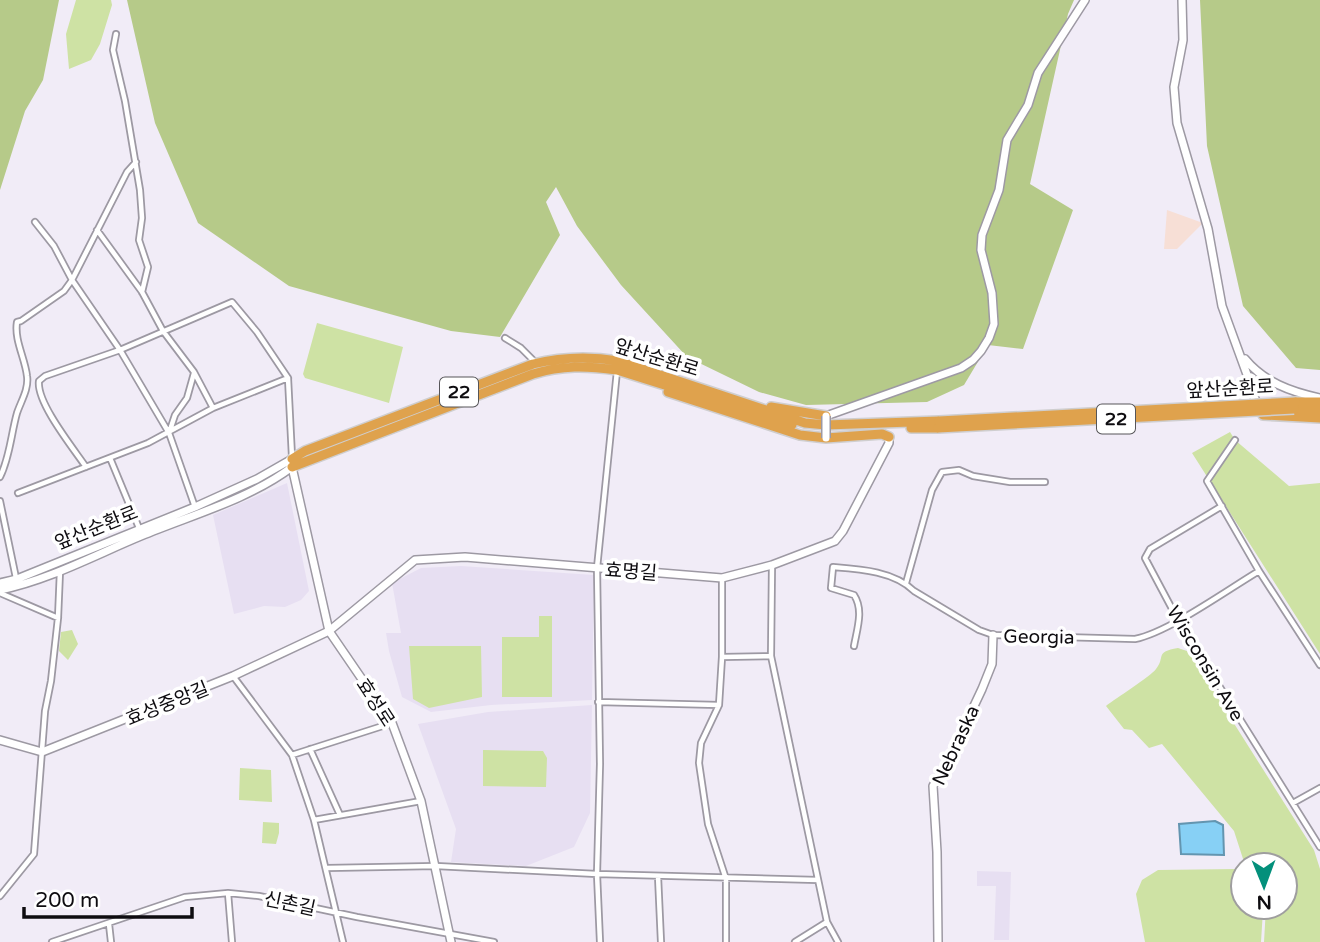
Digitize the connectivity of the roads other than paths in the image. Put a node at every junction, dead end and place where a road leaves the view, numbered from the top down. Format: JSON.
{"nodes":[{"id":1,"x":1085,"y":0,"type":"edge"},
{"id":2,"x":1182,"y":0,"type":"edge"},
{"id":3,"x":116,"y":34,"type":"dead end"},
{"id":4,"x":136,"y":162,"type":"junction"},
{"id":5,"x":34,"y":222,"type":"dead end"},
{"id":6,"x":97,"y":230,"type":"junction"},
{"id":7,"x":72,"y":280,"type":"junction"},
{"id":8,"x":142,"y":292,"type":"junction"},
{"id":9,"x":163,"y":331,"type":"junction"},
{"id":10,"x":505,"y":338,"type":"dead end"},
{"id":11,"x":120,"y":350,"type":"junction"},
{"id":12,"x":1242,"y":356,"type":"junction"},
{"id":13,"x":536,"y":363,"type":"junction"},
{"id":14,"x":631,"y":369,"type":"junction"},
{"id":15,"x":617,"y":370,"type":"junction"},
{"id":16,"x":194,"y":372,"type":"junction"},
{"id":17,"x":1261,"y":375,"type":"junction"},
{"id":18,"x":288,"y":378,"type":"junction"},
{"id":19,"x":1250,"y":380,"type":"junction"},
{"id":20,"x":1320,"y":400,"type":"edge"},
{"id":21,"x":1294,"y":406,"type":"junction"},
{"id":22,"x":213,"y":408,"type":"junction"},
{"id":23,"x":1320,"y":411,"type":"edge"},
{"id":24,"x":1263,"y":415,"type":"joint"},
{"id":25,"x":826,"y":416,"type":"junction"},
{"id":26,"x":1320,"y":418,"type":"edge"},
{"id":27,"x":169,"y":433,"type":"junction"},
{"id":28,"x":889,"y":437,"type":"joint"},
{"id":29,"x":826,"y":438,"type":"junction"},
{"id":30,"x":1235,"y":440,"type":"dead end"},
{"id":31,"x":110,"y":457,"type":"junction"},
{"id":32,"x":292,"y":463,"type":"junction"},
{"id":33,"x":86,"y":467,"type":"junction"},
{"id":34,"x":0,"y":477,"type":"edge"},
{"id":35,"x":1045,"y":482,"type":"dead end"},
{"id":36,"x":18,"y":493,"type":"dead end"},
{"id":37,"x":0,"y":501,"type":"edge"},
{"id":38,"x":195,"y":506,"type":"junction"},
{"id":39,"x":1222,"y":506,"type":"junction"},
{"id":40,"x":139,"y":528,"type":"junction"},
{"id":41,"x":772,"y":565,"type":"junction"},
{"id":42,"x":597,"y":568,"type":"junction"},
{"id":43,"x":60,"y":570,"type":"junction"},
{"id":44,"x":1259,"y":570,"type":"junction"},
{"id":45,"x":722,"y":578,"type":"junction"},
{"id":46,"x":17,"y":579,"type":"junction"},
{"id":47,"x":0,"y":583,"type":"edge"},
{"id":48,"x":906,"y":583,"type":"junction"},
{"id":49,"x":0,"y":592,"type":"edge"},
{"id":50,"x":58,"y":618,"type":"junction"},
{"id":51,"x":1178,"y":620,"type":"junction"},
{"id":52,"x":329,"y":631,"type":"junction"},
{"id":53,"x":993,"y":635,"type":"junction"},
{"id":54,"x":854,"y":646,"type":"dead end"},
{"id":55,"x":771,"y":656,"type":"junction"},
{"id":56,"x":722,"y":657,"type":"junction"},
{"id":57,"x":1320,"y":665,"type":"edge"},
{"id":58,"x":233,"y":676,"type":"junction"},
{"id":59,"x":598,"y":702,"type":"junction"},
{"id":60,"x":719,"y":705,"type":"junction"},
{"id":61,"x":392,"y":723,"type":"junction"},
{"id":62,"x":0,"y":740,"type":"edge"},
{"id":63,"x":310,"y":749,"type":"junction"},
{"id":64,"x":42,"y":752,"type":"junction"},
{"id":65,"x":292,"y":755,"type":"junction"},
{"id":66,"x":1320,"y":788,"type":"edge"},
{"id":67,"x":421,"y":801,"type":"junction"},
{"id":68,"x":1293,"y":803,"type":"junction"},
{"id":69,"x":340,"y":816,"type":"junction"},
{"id":70,"x":314,"y":820,"type":"junction"},
{"id":71,"x":1320,"y":847,"type":"edge"},
{"id":72,"x":436,"y":866,"type":"junction"},
{"id":73,"x":327,"y":868,"type":"junction"},
{"id":74,"x":597,"y":874,"type":"junction"},
{"id":75,"x":658,"y":876,"type":"junction"},
{"id":76,"x":726,"y":879,"type":"junction"},
{"id":77,"x":818,"y":880,"type":"junction"},
{"id":78,"x":228,"y":893,"type":"junction"},
{"id":79,"x":0,"y":896,"type":"edge"},
{"id":80,"x":335,"y":912,"type":"junction"},
{"id":81,"x":827,"y":922,"type":"junction"},
{"id":82,"x":109,"y":924,"type":"junction"},
{"id":83,"x":450,"y":938,"type":"edge"},
{"id":84,"x":66,"y":940,"type":"edge"},
{"id":85,"x":52,"y":942,"type":"edge"},
{"id":86,"x":111,"y":942,"type":"edge"},
{"id":87,"x":232,"y":942,"type":"edge"},
{"id":88,"x":343,"y":942,"type":"edge"},
{"id":89,"x":495,"y":942,"type":"edge"},
{"id":90,"x":600,"y":942,"type":"edge"},
{"id":91,"x":661,"y":942,"type":"edge"},
{"id":92,"x":726,"y":942,"type":"edge"},
{"id":93,"x":795,"y":942,"type":"edge"},
{"id":94,"x":838,"y":942,"type":"edge"},
{"id":95,"x":938,"y":942,"type":"edge"}],
"edges":[{"from":1,"to":25,"type":"street"},
{"from":2,"to":12,"type":"street","name":"앞산순환로"},
{"from":3,"to":4,"type":"street"},
{"from":4,"to":6,"type":"street"},
{"from":4,"to":8,"type":"street"},
{"from":5,"to":7,"type":"street"},
{"from":6,"to":7,"type":"street"},
{"from":6,"to":8,"type":"street"},
{"from":7,"to":11,"type":"street"},
{"from":7,"to":34,"type":"street"},
{"from":8,"to":9,"type":"street"},
{"from":9,"to":11,"type":"street"},
{"from":9,"to":16,"type":"street"},
{"from":9,"to":18,"type":"street"},
{"from":10,"to":13,"type":"street"},
{"from":11,"to":27,"type":"street"},
{"from":11,"to":33,"type":"street"},
{"from":12,"to":17,"type":"street"},
{"from":12,"to":19,"type":"street","name":"앞산순환로"},
{"from":13,"to":14,"type":"highway","name":"앞산순환로","number":"22"},
{"from":13,"to":32,"type":"highway","name":"앞산순환로","number":"22"},
{"from":14,"to":15,"type":"highway","name":"앞산순환로","number":"22"},
{"from":14,"to":21,"type":"highway","name":"앞산순환로","number":"22","bridge":true},
{"from":14,"to":25,"type":"highway"},
{"from":14,"to":29,"type":"highway"},
{"from":15,"to":32,"type":"highway","name":"앞산순환로","number":"22"},
{"from":15,"to":42,"type":"street"},
{"from":16,"to":22,"type":"street"},
{"from":16,"to":27,"type":"street"},
{"from":17,"to":19,"type":"street"},
{"from":17,"to":20,"type":"street"},
{"from":18,"to":22,"type":"street"},
{"from":18,"to":32,"type":"street"},
{"from":19,"to":24,"type":"street","name":"앞산순환로"},
{"from":20,"to":21,"type":"highway","name":"앞산순환로","number":"22"},
{"from":21,"to":23,"type":"highway","name":"앞산순환로","number":"22"},
{"from":22,"to":27,"type":"street"},
{"from":24,"to":26,"type":"highway"},
{"from":25,"to":29,"type":"street","bridge":true},
{"from":27,"to":31,"type":"street"},
{"from":27,"to":38,"type":"street"},
{"from":28,"to":29,"type":"highway"},
{"from":28,"to":41,"type":"street","name":"효명길"},
{"from":30,"to":39,"type":"street"},
{"from":31,"to":33,"type":"street"},
{"from":31,"to":40,"type":"street"},
{"from":32,"to":38,"type":"street","name":"앞산순환로","number":"22"},
{"from":32,"to":43,"type":"street","name":"앞산순환로","number":"22"},
{"from":32,"to":52,"type":"street","name":"효성로"},
{"from":33,"to":36,"type":"street"},
{"from":35,"to":48,"type":"street"},
{"from":37,"to":46,"type":"street"},
{"from":38,"to":40,"type":"street","name":"앞산순환로","number":"22"},
{"from":39,"to":44,"type":"street"},
{"from":39,"to":51,"type":"street","name":"Wisconsin Ave"},
{"from":40,"to":46,"type":"street","name":"앞산순환로","number":"22"},
{"from":41,"to":45,"type":"street","name":"효명길"},
{"from":41,"to":55,"type":"street"},
{"from":42,"to":45,"type":"street","name":"효명길"},
{"from":42,"to":52,"type":"street","name":"효명길"},
{"from":42,"to":59,"type":"street"},
{"from":43,"to":49,"type":"street","name":"앞산순환로","number":"22"},
{"from":43,"to":50,"type":"street"},
{"from":44,"to":51,"type":"street","name":"Georgia"},
{"from":44,"to":57,"type":"street"},
{"from":45,"to":56,"type":"street"},
{"from":46,"to":47,"type":"street","name":"앞산순환로"},
{"from":48,"to":53,"type":"street","name":"Georgia"},
{"from":48,"to":54,"type":"street","name":"Georgia"},
{"from":49,"to":50,"type":"street"},
{"from":50,"to":64,"type":"street"},
{"from":51,"to":53,"type":"street","name":"Georgia"},
{"from":51,"to":68,"type":"street","name":"Wisconsin Ave"},
{"from":52,"to":58,"type":"street","name":"효성중앙길"},
{"from":52,"to":61,"type":"street","name":"효성로"},
{"from":53,"to":95,"type":"street","name":"Nebraska"},
{"from":55,"to":56,"type":"street"},
{"from":55,"to":77,"type":"street"},
{"from":56,"to":60,"type":"street"},
{"from":58,"to":64,"type":"street","name":"효성중앙길"},
{"from":58,"to":65,"type":"street"},
{"from":59,"to":60,"type":"street"},
{"from":59,"to":74,"type":"street"},
{"from":60,"to":76,"type":"street"},
{"from":61,"to":63,"type":"street"},
{"from":61,"to":67,"type":"street","name":"효성로"},
{"from":62,"to":64,"type":"street"},
{"from":63,"to":65,"type":"street"},
{"from":63,"to":69,"type":"street"},
{"from":64,"to":79,"type":"street"},
{"from":65,"to":70,"type":"street"},
{"from":66,"to":68,"type":"street"},
{"from":67,"to":69,"type":"street"},
{"from":67,"to":72,"type":"street","name":"효성로"},
{"from":68,"to":71,"type":"street","name":"Wisconsin Ave"},
{"from":69,"to":70,"type":"street"},
{"from":70,"to":73,"type":"street"},
{"from":72,"to":73,"type":"street"},
{"from":72,"to":74,"type":"street"},
{"from":72,"to":83,"type":"street","name":"효성로"},
{"from":73,"to":80,"type":"street"},
{"from":74,"to":75,"type":"street"},
{"from":74,"to":90,"type":"street"},
{"from":75,"to":76,"type":"street"},
{"from":75,"to":91,"type":"street"},
{"from":76,"to":77,"type":"street"},
{"from":76,"to":92,"type":"street"},
{"from":77,"to":81,"type":"street"},
{"from":78,"to":80,"type":"street","name":"신촌길"},
{"from":78,"to":82,"type":"street","name":"신촌길"},
{"from":78,"to":87,"type":"street"},
{"from":80,"to":83,"type":"street","name":"신촌길"},
{"from":80,"to":88,"type":"street"},
{"from":81,"to":93,"type":"street"},
{"from":81,"to":94,"type":"street"},
{"from":82,"to":84,"type":"street","name":"신촌길"},
{"from":82,"to":86,"type":"street"},
{"from":83,"to":89,"type":"street","name":"신촌길"},
{"from":84,"to":85,"type":"street","name":"신촌길"}]}
